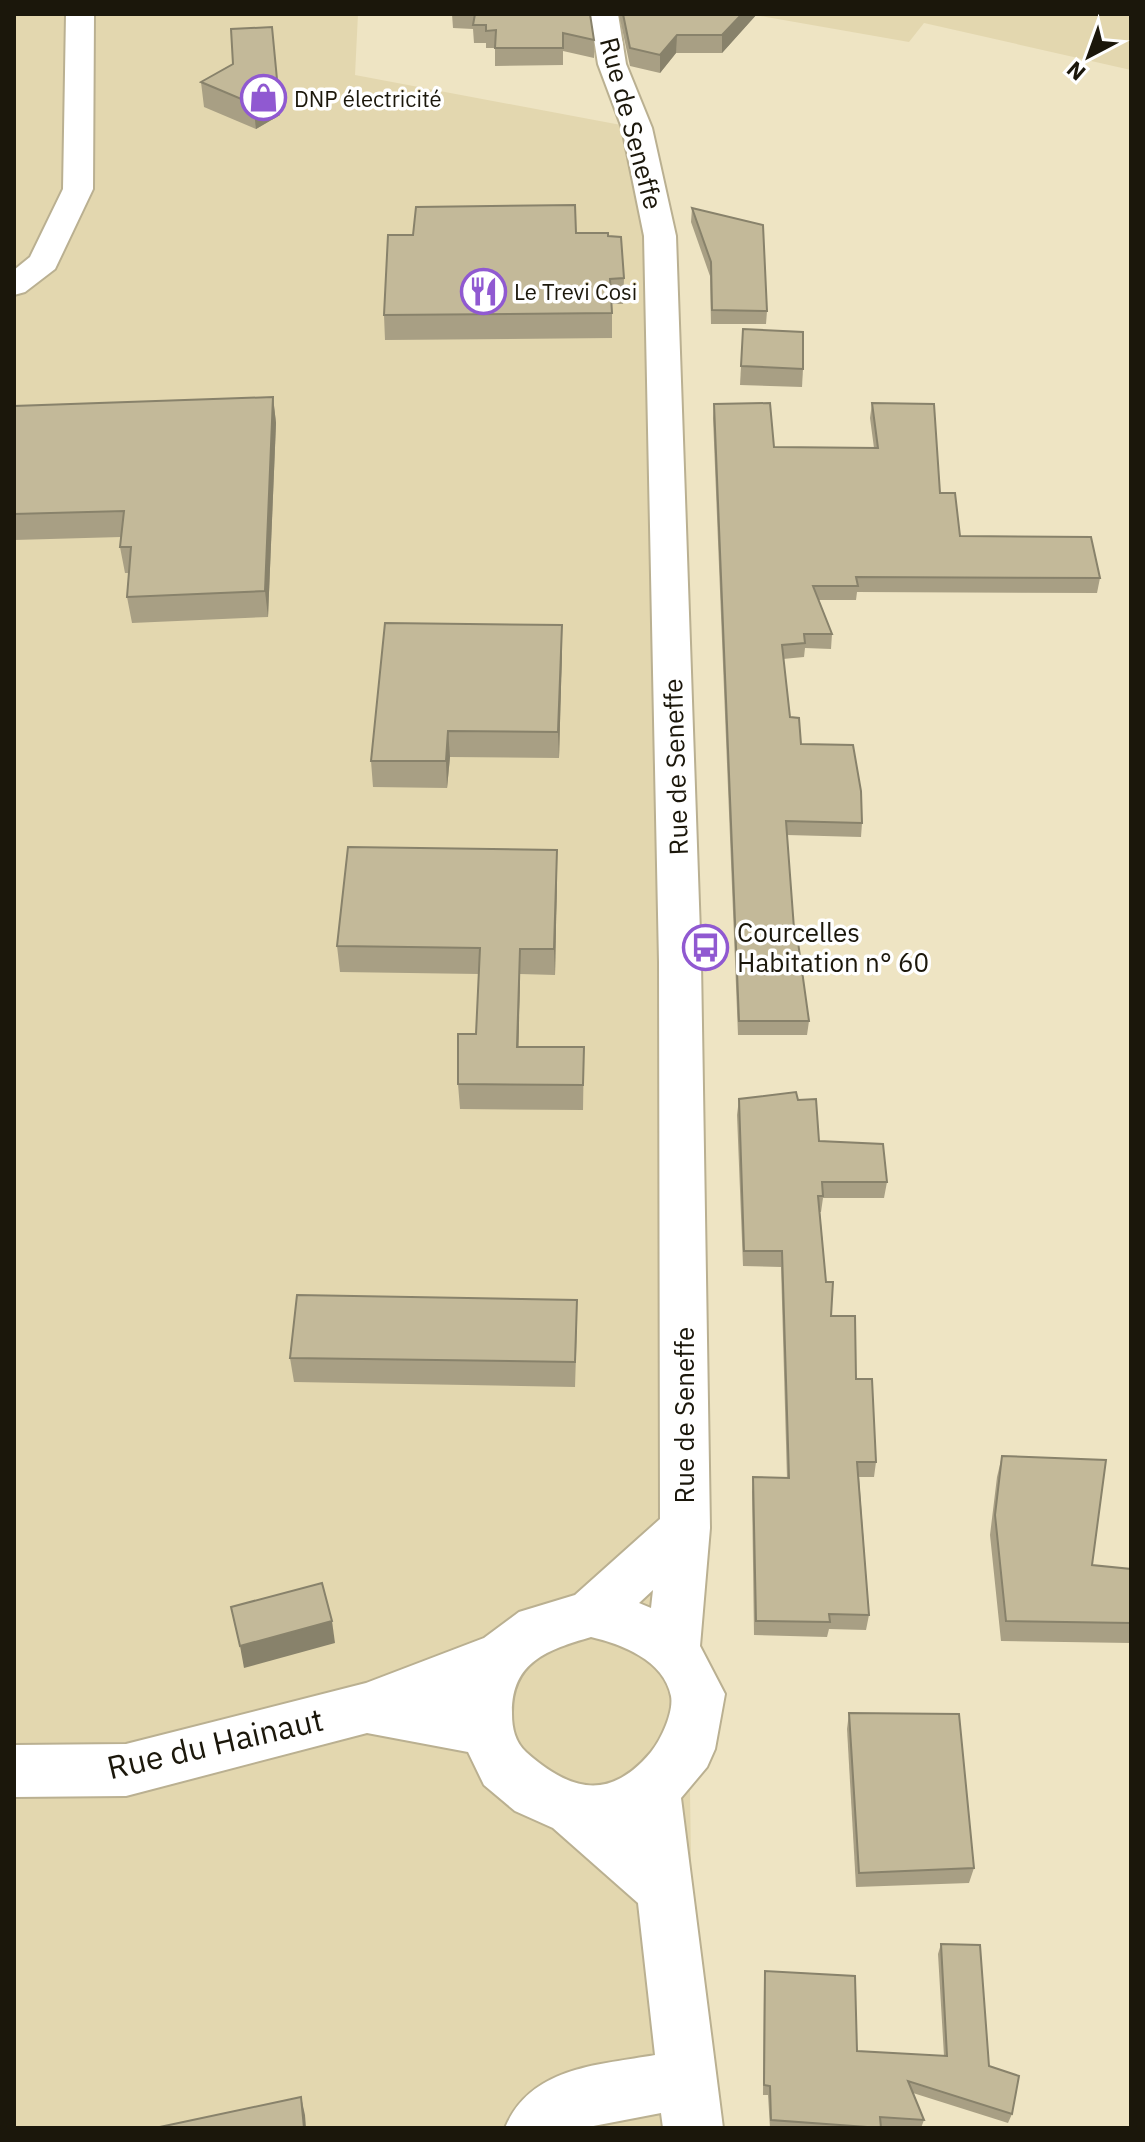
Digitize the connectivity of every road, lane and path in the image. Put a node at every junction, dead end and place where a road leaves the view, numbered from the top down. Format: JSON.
{"nodes":[{"id":1,"x":80,"y":14,"type":"edge"},
{"id":2,"x":604,"y":14,"type":"edge"},
{"id":3,"x":14,"y":285,"type":"edge"},
{"id":4,"x":685,"y":1528,"type":"junction"},
{"id":5,"x":591,"y":1614,"type":"junction"},
{"id":6,"x":673,"y":1649,"type":"junction"},
{"id":7,"x":503,"y":1655,"type":"junction"},
{"id":8,"x":367,"y":1708,"type":"junction"},
{"id":9,"x":485,"y":1730,"type":"junction"},
{"id":10,"x":14,"y":1771,"type":"edge"},
{"id":11,"x":653,"y":1791,"type":"junction"},
{"id":12,"x":573,"y":1810,"type":"junction"},
{"id":13,"x":667,"y":1892,"type":"junction"},
{"id":14,"x":690,"y":2103,"type":"edge"},
{"id":15,"x":535,"y":2128,"type":"edge"}],
"edges":[{"from":1,"to":3,"type":"street"},
{"from":2,"to":4,"type":"street","name":"Rue de Seneffe"},
{"from":4,"to":5,"type":"street"},
{"from":4,"to":6,"type":"street","name":"Rue de Seneffe"},
{"from":5,"to":6,"type":"street"},
{"from":5,"to":7,"type":"street"},
{"from":6,"to":11,"type":"street"},
{"from":7,"to":8,"type":"street","name":"Rue du Hainaut"},
{"from":7,"to":9,"type":"street"},
{"from":8,"to":9,"type":"street","name":"Rue du Hainaut"},
{"from":8,"to":10,"type":"street","name":"Rue du Hainaut"},
{"from":9,"to":12,"type":"street"},
{"from":11,"to":12,"type":"street"},
{"from":11,"to":13,"type":"street"},
{"from":12,"to":13,"type":"street"},
{"from":13,"to":14,"type":"street"},
{"from":14,"to":15,"type":"street"}]}
